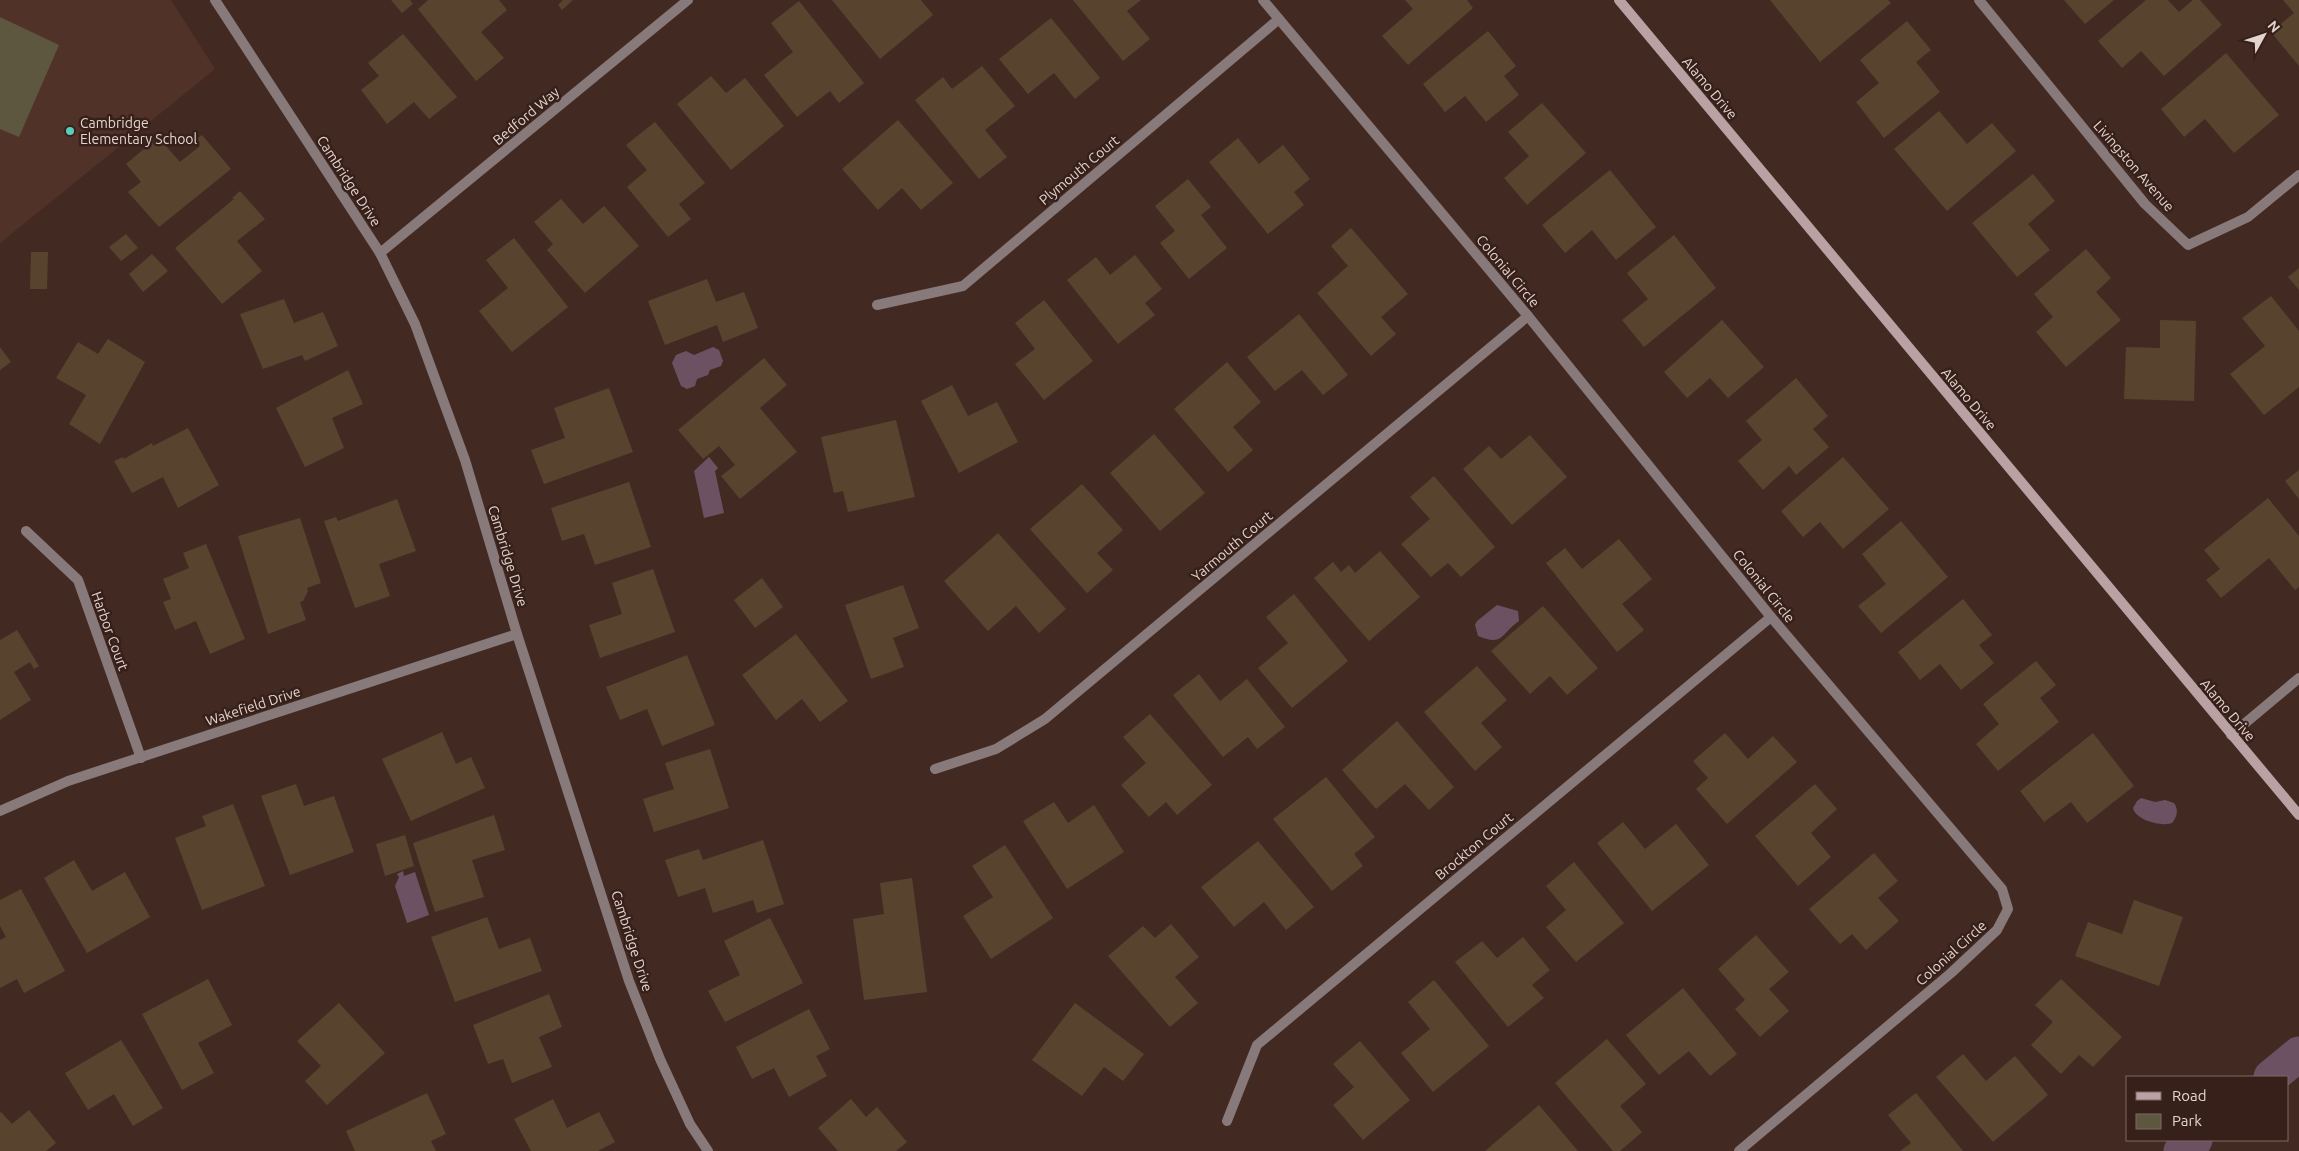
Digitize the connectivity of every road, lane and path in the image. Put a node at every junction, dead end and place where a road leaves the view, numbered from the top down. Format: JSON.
{"nodes":[{"id":1,"x":215,"y":0,"type":"edge"},
{"id":2,"x":688,"y":0,"type":"edge"},
{"id":3,"x":1263,"y":0,"type":"edge"},
{"id":4,"x":1619,"y":0,"type":"edge"},
{"id":5,"x":1979,"y":0,"type":"edge"},
{"id":6,"x":1279,"y":19,"type":"junction"},
{"id":7,"x":2299,"y":175,"type":"edge"},
{"id":8,"x":380,"y":253,"type":"junction"},
{"id":9,"x":877,"y":305,"type":"dead end"},
{"id":10,"x":1528,"y":316,"type":"junction"},
{"id":11,"x":26,"y":531,"type":"dead end"},
{"id":12,"x":1771,"y":617,"type":"junction"},
{"id":13,"x":517,"y":634,"type":"junction"},
{"id":14,"x":2299,"y":678,"type":"edge"},
{"id":15,"x":2231,"y":735,"type":"junction"},
{"id":16,"x":141,"y":758,"type":"junction"},
{"id":17,"x":935,"y":769,"type":"dead end"},
{"id":18,"x":0,"y":811,"type":"edge"},
{"id":19,"x":2299,"y":814,"type":"edge"},
{"id":20,"x":1227,"y":1121,"type":"dead end"},
{"id":21,"x":708,"y":1151,"type":"edge"},
{"id":22,"x":1739,"y":1151,"type":"edge"}],
"edges":[{"from":1,"to":8,"type":"street","name":"Cambridge Drive"},
{"from":2,"to":8,"type":"street","name":"Bedford Way"},
{"from":3,"to":6,"type":"street","name":"Colonial Circle"},
{"from":4,"to":15,"type":"main road","name":"Alamo Drive"},
{"from":5,"to":7,"type":"street","name":"Livingston Avenue"},
{"from":6,"to":9,"type":"street","name":"Plymouth Court"},
{"from":6,"to":10,"type":"street","name":"Colonial Circle"},
{"from":8,"to":13,"type":"street","name":"Cambridge Drive"},
{"from":10,"to":12,"type":"street","name":"Colonial Circle"},
{"from":10,"to":17,"type":"street","name":"Yarmouth Court"},
{"from":11,"to":16,"type":"street","name":"Harbor Court"},
{"from":12,"to":20,"type":"street","name":"Brockton Court"},
{"from":12,"to":22,"type":"street","name":"Colonial Circle"},
{"from":13,"to":16,"type":"street","name":"Wakefield Drive"},
{"from":13,"to":21,"type":"street","name":"Cambridge Drive"},
{"from":14,"to":15,"type":"street"},
{"from":15,"to":19,"type":"main road","name":"Alamo Drive"},
{"from":16,"to":18,"type":"street","name":"Wakefield Drive"}]}
